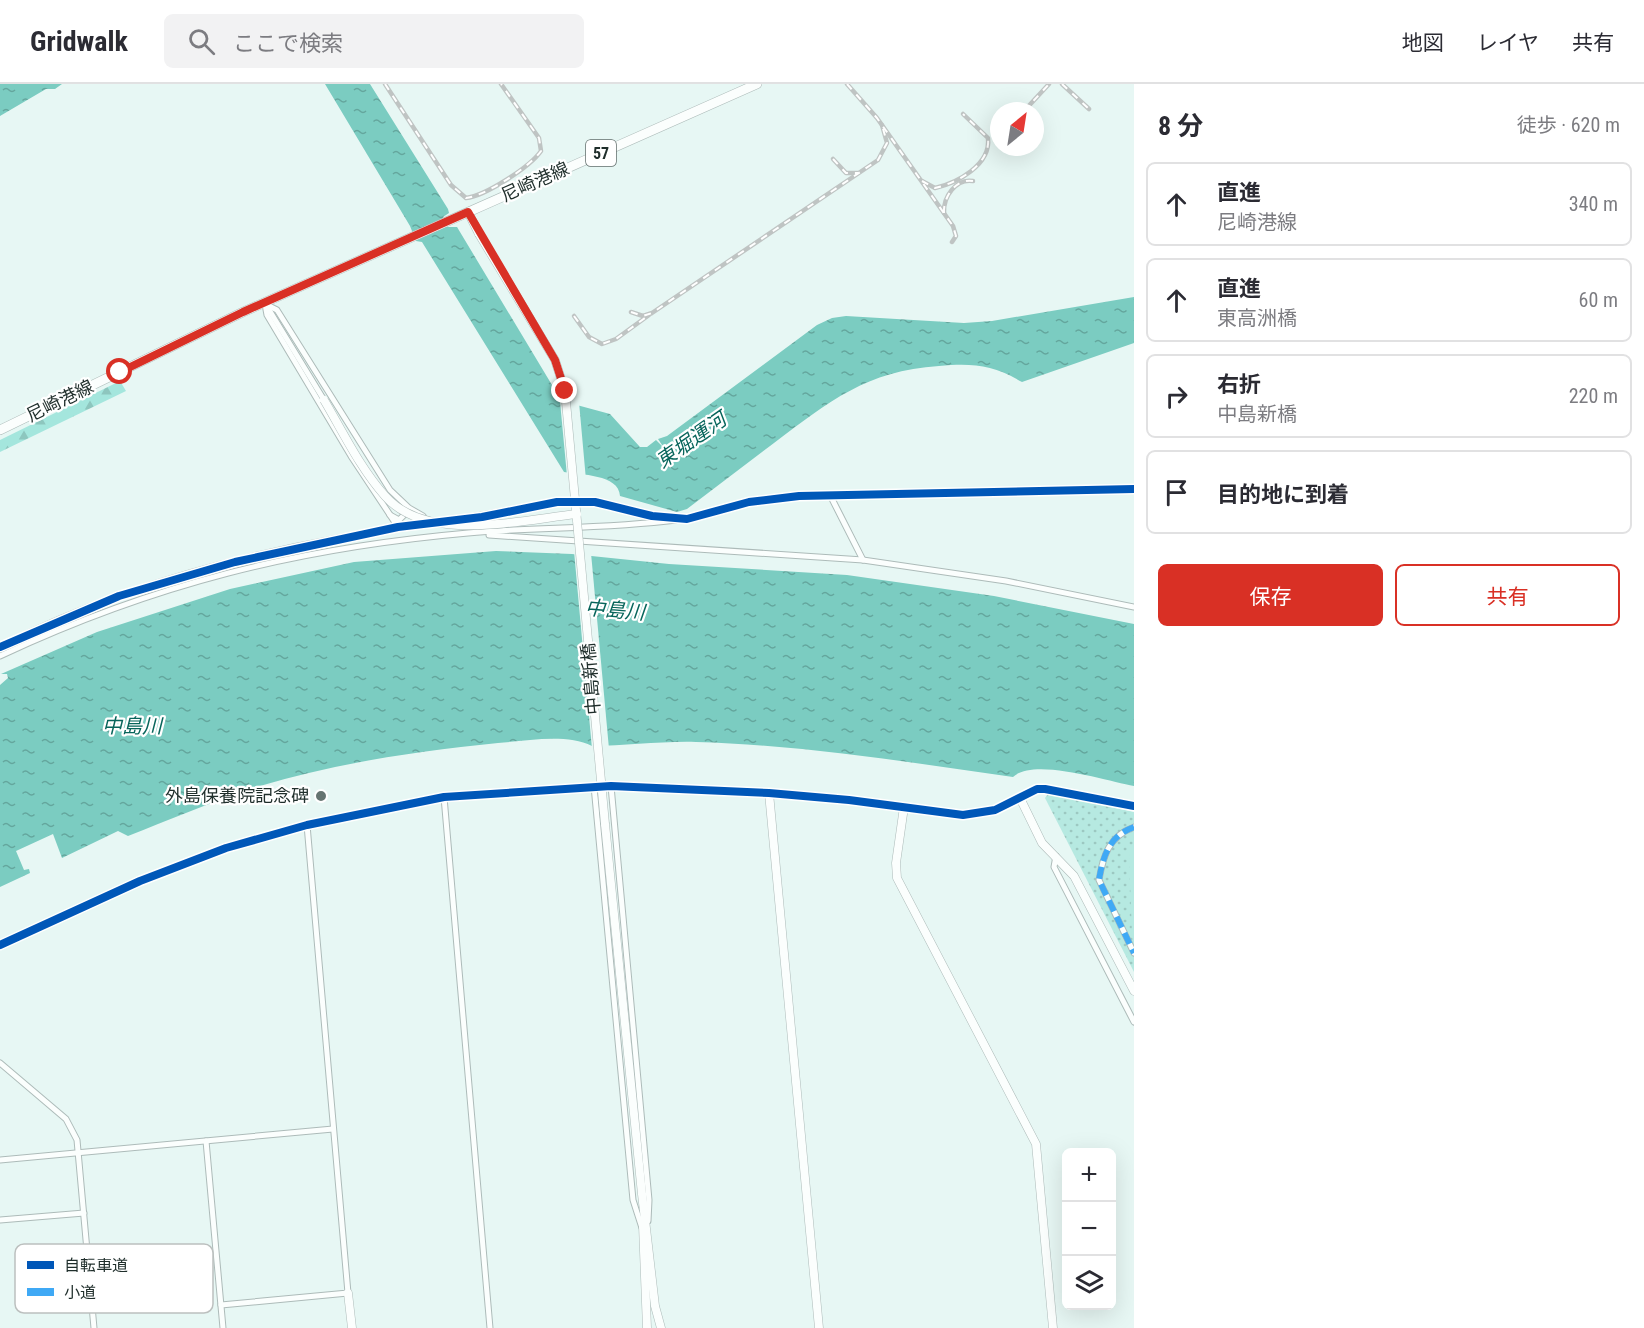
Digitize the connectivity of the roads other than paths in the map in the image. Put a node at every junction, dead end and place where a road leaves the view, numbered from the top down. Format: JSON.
{"nodes":[{"id":1,"x":757,"y":84,"type":"edge"},
{"id":2,"x":468,"y":212,"type":"junction"},
{"id":3,"x":265,"y":304,"type":"junction"},
{"id":4,"x":324,"y":400,"type":"joint"},
{"id":5,"x":0,"y":430,"type":"edge"},
{"id":6,"x":1134,"y":489,"type":"edge"},
{"id":7,"x":830,"y":495,"type":"junction"},
{"id":8,"x":400,"y":501,"type":"junction"},
{"id":9,"x":383,"y":507,"type":"junction"},
{"id":10,"x":577,"y":514,"type":"junction"},
{"id":11,"x":687,"y":519,"type":"junction"},
{"id":12,"x":443,"y":522,"type":"junction"},
{"id":13,"x":398,"y":527,"type":"junction"},
{"id":14,"x":467,"y":533,"type":"junction"},
{"id":15,"x":863,"y":560,"type":"junction"},
{"id":16,"x":1134,"y":607,"type":"edge"},
{"id":17,"x":0,"y":647,"type":"edge"},
{"id":18,"x":0,"y":656,"type":"edge"},
{"id":19,"x":594,"y":786,"type":"junction"},
{"id":20,"x":611,"y":786,"type":"junction"},
{"id":21,"x":769,"y":794,"type":"junction"},
{"id":22,"x":444,"y":796,"type":"junction"},
{"id":23,"x":1020,"y":798,"type":"junction"},
{"id":24,"x":1134,"y":806,"type":"edge"},
{"id":25,"x":904,"y":807,"type":"junction"},
{"id":26,"x":307,"y":825,"type":"junction"},
{"id":27,"x":1134,"y":827,"type":"edge"},
{"id":28,"x":1056,"y":855,"type":"junction"},
{"id":29,"x":0,"y":945,"type":"edge"},
{"id":30,"x":1134,"y":953,"type":"edge"},
{"id":31,"x":1134,"y":991,"type":"edge"},
{"id":32,"x":1134,"y":1023,"type":"edge"},
{"id":33,"x":0,"y":1063,"type":"edge"},
{"id":34,"x":333,"y":1129,"type":"junction"},
{"id":35,"x":206,"y":1141,"type":"junction"},
{"id":36,"x":79,"y":1153,"type":"junction"},
{"id":37,"x":0,"y":1160,"type":"edge"},
{"id":38,"x":84,"y":1213,"type":"junction"},
{"id":39,"x":0,"y":1220,"type":"edge"},
{"id":40,"x":645,"y":1230,"type":"junction"},
{"id":41,"x":87,"y":1244,"type":"edge"},
{"id":42,"x":348,"y":1293,"type":"junction"},
{"id":43,"x":221,"y":1305,"type":"junction"},
{"id":44,"x":93,"y":1313,"type":"edge"},
{"id":45,"x":94,"y":1328,"type":"edge"},
{"id":46,"x":223,"y":1328,"type":"edge"},
{"id":47,"x":352,"y":1328,"type":"edge"},
{"id":48,"x":490,"y":1328,"type":"edge"},
{"id":49,"x":647,"y":1328,"type":"edge"},
{"id":50,"x":659,"y":1328,"type":"edge"},
{"id":51,"x":819,"y":1328,"type":"edge"},
{"id":52,"x":1053,"y":1328,"type":"edge"}],
"edges":[{"from":1,"to":2,"type":"main road","name":"尼崎港線","number":"57"},
{"from":2,"to":3,"type":"main road","name":"尼崎港線","number":"57"},
{"from":2,"to":10,"type":"street","name":"中島新橋","bridge":true},
{"from":3,"to":4,"type":"street"},
{"from":3,"to":5,"type":"main road","name":"尼崎港線","number":"57"},
{"from":3,"to":8,"type":"street"},
{"from":3,"to":9,"type":"street"},
{"from":4,"to":10,"type":"street","bridge":true},
{"from":6,"to":7,"type":"street"},
{"from":7,"to":11,"type":"street"},
{"from":7,"to":15,"type":"street"},
{"from":8,"to":9,"type":"street"},
{"from":8,"to":12,"type":"street"},
{"from":9,"to":13,"type":"street"},
{"from":10,"to":40,"type":"street","name":"中島新橋","bridge":true},
{"from":11,"to":12,"type":"street"},
{"from":11,"to":14,"type":"street"},
{"from":12,"to":13,"type":"street"},
{"from":13,"to":17,"type":"street"},
{"from":14,"to":15,"type":"street"},
{"from":14,"to":18,"type":"street"},
{"from":15,"to":16,"type":"street"},
{"from":19,"to":20,"type":"street"},
{"from":19,"to":22,"type":"street"},
{"from":19,"to":40,"type":"street"},
{"from":20,"to":21,"type":"street"},
{"from":20,"to":40,"type":"street"},
{"from":21,"to":25,"type":"street"},
{"from":21,"to":51,"type":"street"},
{"from":22,"to":26,"type":"street"},
{"from":22,"to":48,"type":"street"},
{"from":23,"to":24,"type":"street"},
{"from":23,"to":25,"type":"street"},
{"from":23,"to":28,"type":"street"},
{"from":25,"to":52,"type":"street"},
{"from":26,"to":29,"type":"street"},
{"from":26,"to":34,"type":"street"},
{"from":27,"to":30,"type":"street"},
{"from":28,"to":31,"type":"street"},
{"from":28,"to":32,"type":"street"},
{"from":33,"to":36,"type":"street"},
{"from":34,"to":35,"type":"street"},
{"from":34,"to":42,"type":"street"},
{"from":35,"to":36,"type":"street"},
{"from":35,"to":43,"type":"street"},
{"from":36,"to":37,"type":"street"},
{"from":36,"to":38,"type":"street"},
{"from":38,"to":39,"type":"street"},
{"from":38,"to":41,"type":"street"},
{"from":40,"to":49,"type":"street"},
{"from":40,"to":50,"type":"street"},
{"from":42,"to":43,"type":"street"},
{"from":42,"to":47,"type":"street"},
{"from":43,"to":46,"type":"street"},
{"from":44,"to":45,"type":"street"}]}
